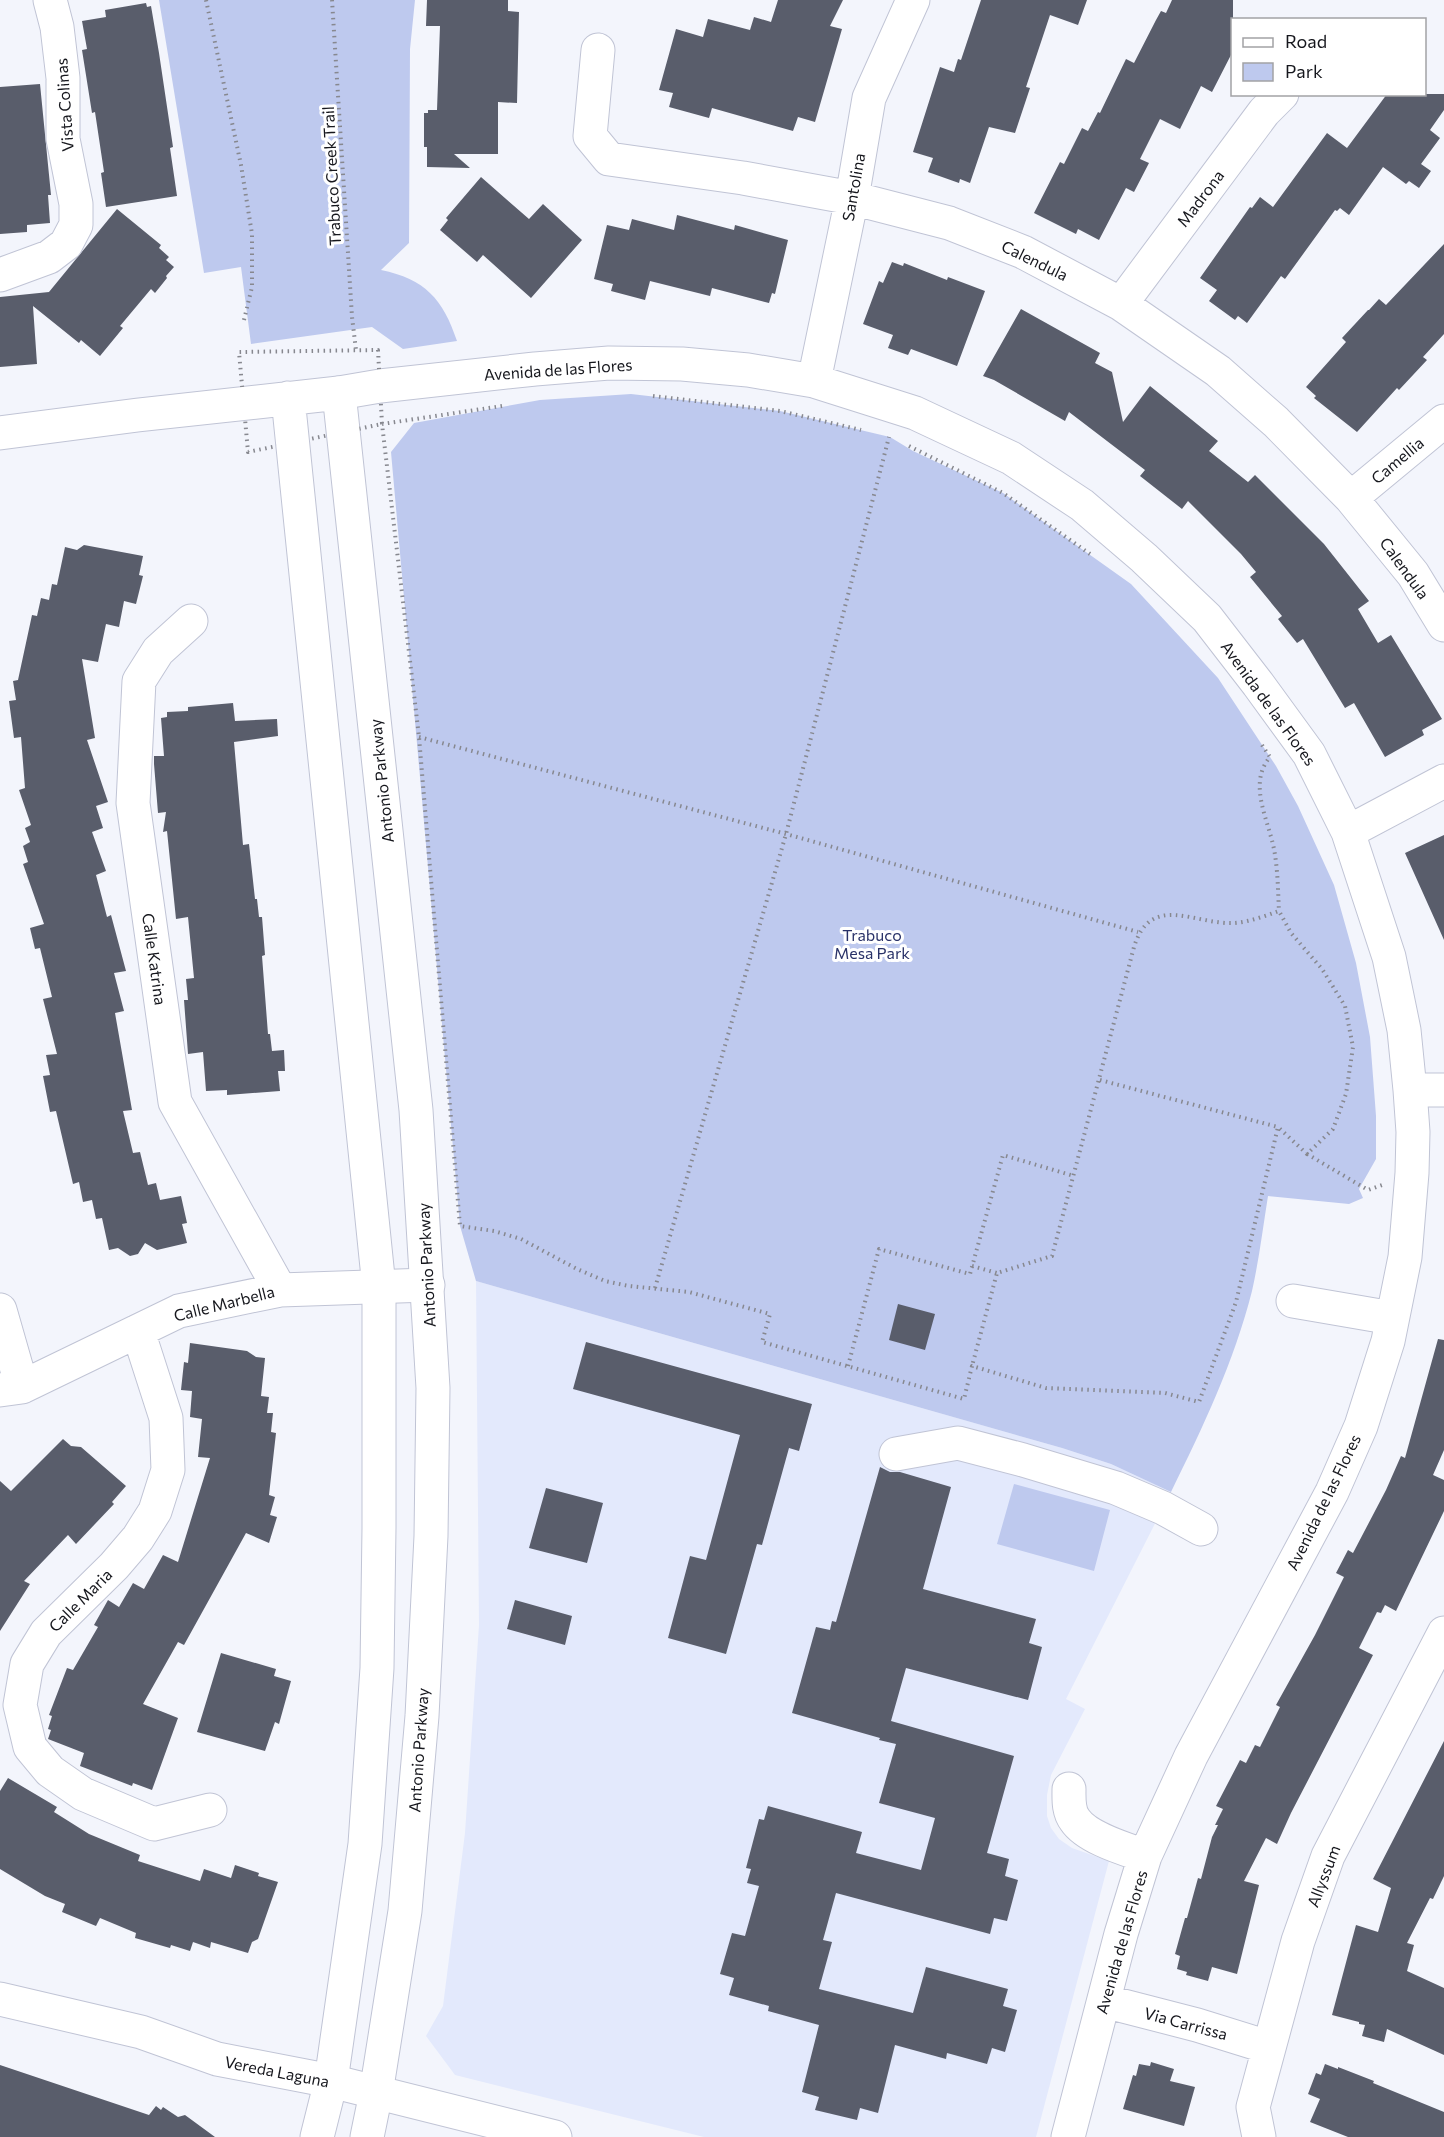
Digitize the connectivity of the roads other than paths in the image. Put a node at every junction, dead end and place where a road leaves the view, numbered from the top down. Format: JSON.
{"nodes":[{"id":1,"x":50,"y":0,"type":"edge"},
{"id":2,"x":913,"y":0,"type":"edge"},
{"id":3,"x":598,"y":50,"type":"dead end"},
{"id":4,"x":1280,"y":96,"type":"edge"},
{"id":5,"x":852,"y":198,"type":"junction"},
{"id":6,"x":0,"y":275,"type":"edge"},
{"id":7,"x":1121,"y":304,"type":"junction"},
{"id":8,"x":814,"y":381,"type":"junction"},
{"id":9,"x":339,"y":393,"type":"junction"},
{"id":10,"x":288,"y":398,"type":"junction"},
{"id":11,"x":1444,"y":421,"type":"edge"},
{"id":12,"x":0,"y":433,"type":"edge"},
{"id":13,"x":1351,"y":498,"type":"junction"},
{"id":14,"x":191,"y":621,"type":"dead end"},
{"id":15,"x":1444,"y":625,"type":"edge"},
{"id":16,"x":1444,"y":781,"type":"edge"},
{"id":17,"x":1348,"y":831,"type":"junction"},
{"id":18,"x":1410,"y":1090,"type":"junction"},
{"id":19,"x":1444,"y":1090,"type":"edge"},
{"id":20,"x":428,"y":1285,"type":"junction"},
{"id":21,"x":379,"y":1287,"type":"junction"},
{"id":22,"x":280,"y":1290,"type":"junction"},
{"id":23,"x":1293,"y":1301,"type":"dead end"},
{"id":24,"x":0,"y":1310,"type":"edge"},
{"id":25,"x":1392,"y":1318,"type":"junction"},
{"id":26,"x":138,"y":1331,"type":"junction"},
{"id":27,"x":11,"y":1388,"type":"edge"},
{"id":28,"x":896,"y":1454,"type":"dead end"},
{"id":29,"x":1201,"y":1529,"type":"dead end"},
{"id":30,"x":1444,"y":1633,"type":"edge"},
{"id":31,"x":1069,"y":1789,"type":"dead end"},
{"id":32,"x":210,"y":1810,"type":"dead end"},
{"id":33,"x":1145,"y":1856,"type":"junction"},
{"id":34,"x":0,"y":1999,"type":"edge"},
{"id":35,"x":1104,"y":2001,"type":"junction"},
{"id":36,"x":1268,"y":2047,"type":"junction"},
{"id":37,"x":331,"y":2082,"type":"junction"},
{"id":38,"x":376,"y":2093,"type":"junction"},
{"id":39,"x":317,"y":2137,"type":"edge"},
{"id":40,"x":367,"y":2137,"type":"edge"},
{"id":41,"x":555,"y":2137,"type":"edge"},
{"id":42,"x":1068,"y":2137,"type":"edge"},
{"id":43,"x":1259,"y":2137,"type":"edge"}],
"edges":[{"from":1,"to":6,"type":"street","name":"Vista Colinas"},
{"from":2,"to":5,"type":"street","name":"Santolina"},
{"from":3,"to":5,"type":"street","name":"Calendula"},
{"from":4,"to":7,"type":"street","name":"Madrona"},
{"from":5,"to":7,"type":"street","name":"Calendula"},
{"from":5,"to":8,"type":"street","name":"Santolina"},
{"from":7,"to":13,"type":"street","name":"Calendula"},
{"from":8,"to":9,"type":"street","name":"Avenida de las Flores"},
{"from":8,"to":17,"type":"street","name":"Avenida de las Flores"},
{"from":9,"to":10,"type":"street","name":"Avenida de las Flores"},
{"from":9,"to":20,"type":"street","name":"Antonio Parkway"},
{"from":10,"to":12,"type":"street","name":"Avenida de las Flores"},
{"from":10,"to":21,"type":"street"},
{"from":11,"to":13,"type":"street","name":"Camellia"},
{"from":13,"to":15,"type":"street","name":"Calendula"},
{"from":14,"to":22,"type":"street","name":"Calle Katrina"},
{"from":16,"to":17,"type":"street"},
{"from":17,"to":18,"type":"street","name":"Avenida de las Flores"},
{"from":18,"to":19,"type":"street"},
{"from":18,"to":25,"type":"street","name":"Avenida de las Flores"},
{"from":20,"to":21,"type":"street","name":"Calle Marbella"},
{"from":20,"to":38,"type":"street","name":"Antonio Parkway"},
{"from":21,"to":22,"type":"street","name":"Calle Marbella"},
{"from":21,"to":37,"type":"street"},
{"from":22,"to":26,"type":"street","name":"Calle Marbella"},
{"from":23,"to":25,"type":"street"},
{"from":24,"to":27,"type":"street"},
{"from":25,"to":33,"type":"street","name":"Avenida de las Flores"},
{"from":26,"to":27,"type":"street","name":"Calle Marbella"},
{"from":26,"to":32,"type":"street","name":"Calle Maria"},
{"from":28,"to":29,"type":"street"},
{"from":30,"to":36,"type":"street","name":"Allyssum"},
{"from":31,"to":33,"type":"street"},
{"from":33,"to":35,"type":"street","name":"Avenida de las Flores"},
{"from":34,"to":37,"type":"street","name":"Vereda Laguna"},
{"from":35,"to":36,"type":"street","name":"Via Carrissa"},
{"from":35,"to":42,"type":"street","name":"Avenida de las Flores"},
{"from":36,"to":43,"type":"street","name":"Allyssum"},
{"from":37,"to":38,"type":"street","name":"Vereda Laguna"},
{"from":37,"to":39,"type":"street"},
{"from":38,"to":40,"type":"street","name":"Antonio Parkway"},
{"from":38,"to":41,"type":"street","name":"Vereda Laguna"}]}
